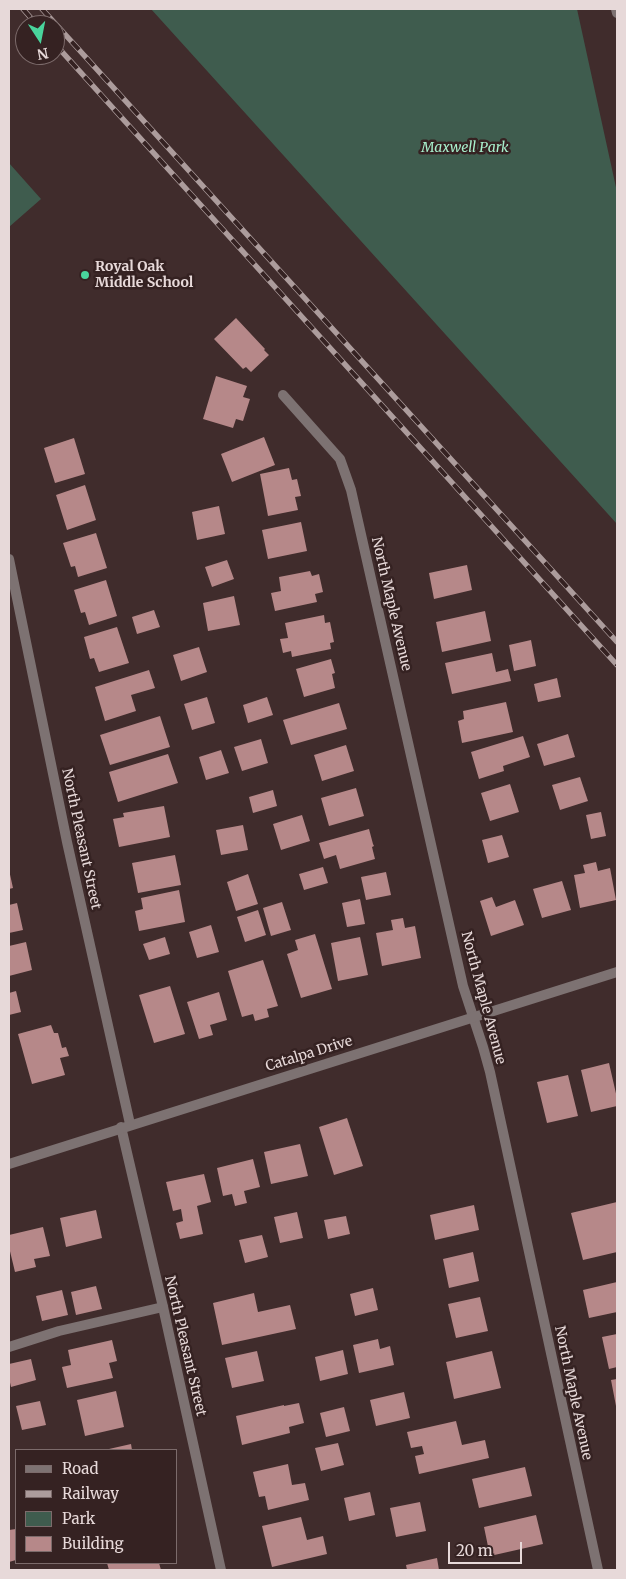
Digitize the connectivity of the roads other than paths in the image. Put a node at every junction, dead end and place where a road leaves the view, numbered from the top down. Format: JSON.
{"nodes":[{"id":1,"x":616,"y":9,"type":"edge"},
{"id":2,"x":617,"y":13,"type":"edge"},
{"id":3,"x":283,"y":395,"type":"dead end"},
{"id":4,"x":9,"y":559,"type":"edge"},
{"id":5,"x":617,"y":972,"type":"edge"},
{"id":6,"x":474,"y":1017,"type":"junction"},
{"id":7,"x":125,"y":1126,"type":"junction"},
{"id":8,"x":9,"y":1164,"type":"edge"},
{"id":9,"x":163,"y":1307,"type":"junction"},
{"id":10,"x":9,"y":1347,"type":"edge"},
{"id":11,"x":221,"y":1570,"type":"edge"},
{"id":12,"x":598,"y":1570,"type":"edge"}],
"edges":[{"from":1,"to":2,"type":"street"},
{"from":3,"to":6,"type":"street","name":"North Maple Avenue"},
{"from":4,"to":7,"type":"street","name":"North Pleasant Street"},
{"from":5,"to":6,"type":"street","name":"Catalpa Drive"},
{"from":6,"to":7,"type":"street","name":"Catalpa Drive"},
{"from":6,"to":12,"type":"street","name":"North Maple Avenue"},
{"from":7,"to":8,"type":"street","name":"Catalpa Drive"},
{"from":7,"to":9,"type":"street","name":"North Pleasant Street"},
{"from":9,"to":10,"type":"street"},
{"from":9,"to":11,"type":"street","name":"North Pleasant Street"}]}
